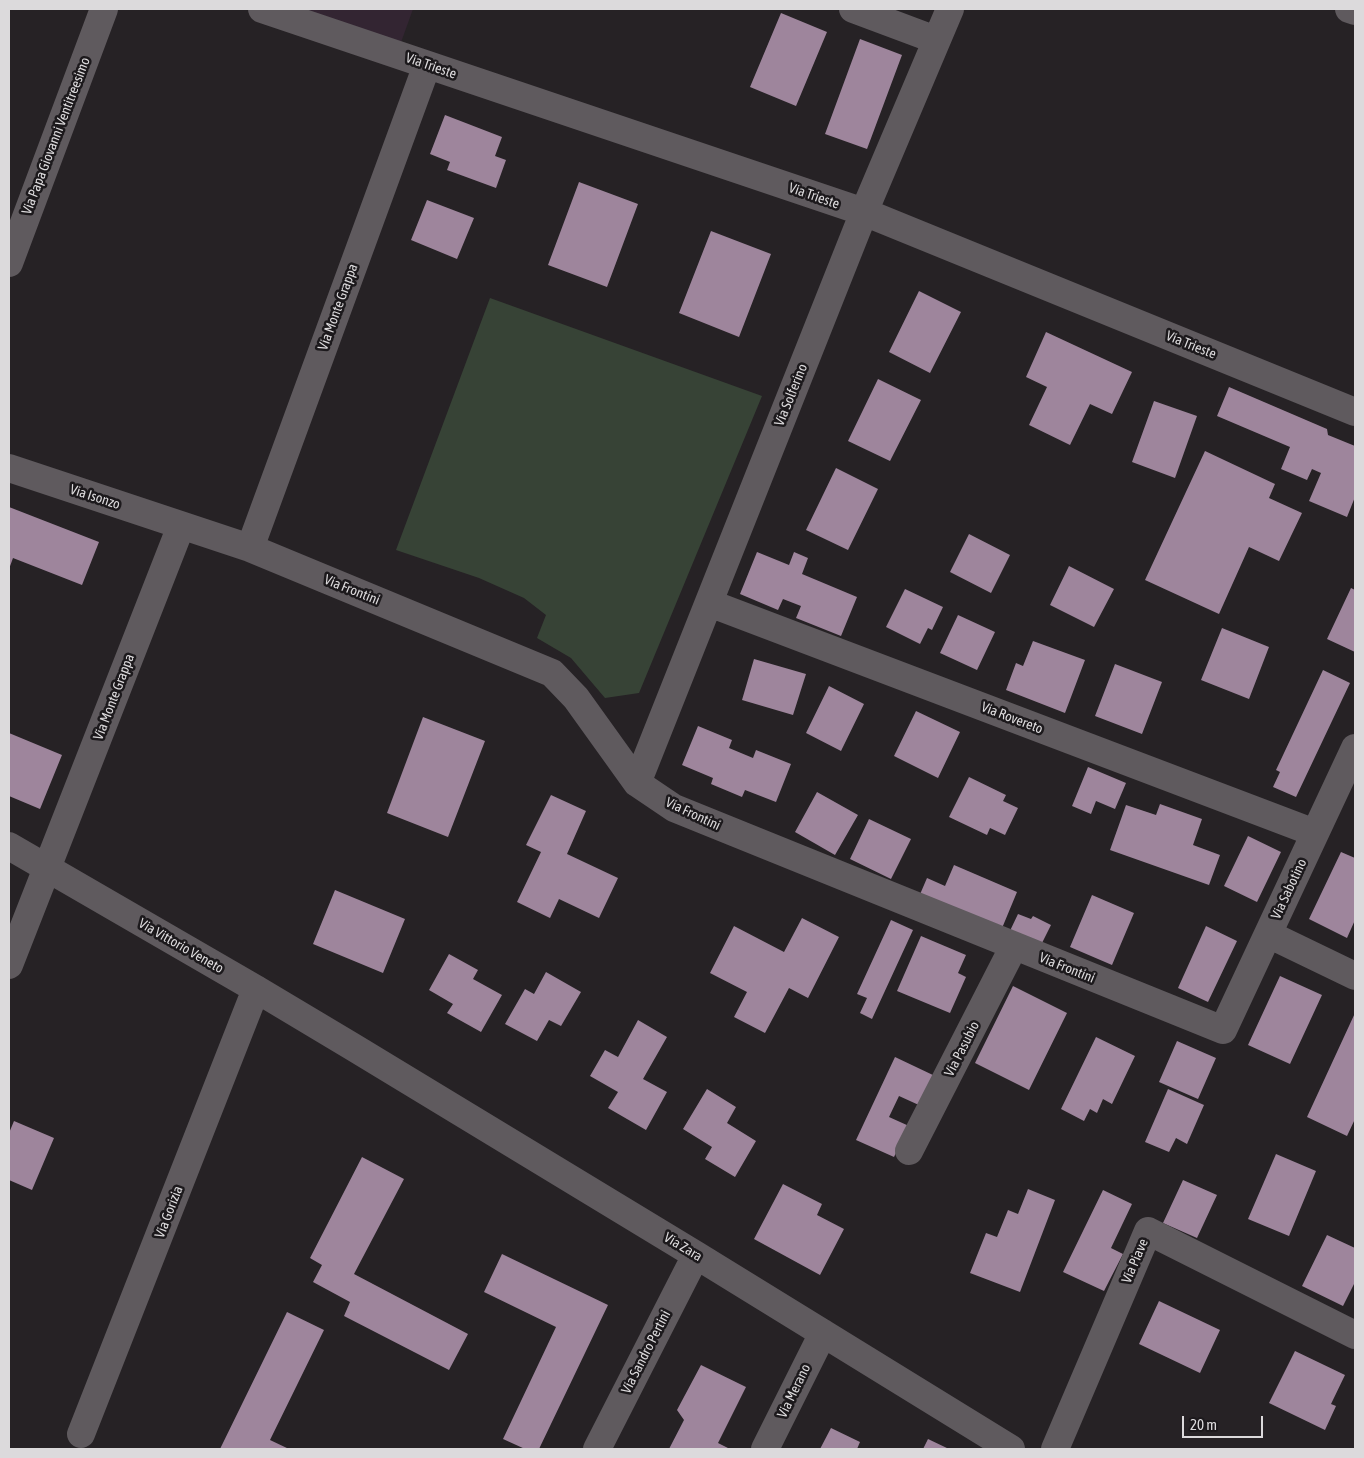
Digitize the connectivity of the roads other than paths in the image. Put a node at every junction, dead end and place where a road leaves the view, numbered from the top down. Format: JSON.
{"nodes":[{"id":1,"x":104,"y":9,"type":"edge"},
{"id":2,"x":262,"y":9,"type":"edge"},
{"id":3,"x":853,"y":9,"type":"edge"},
{"id":4,"x":950,"y":9,"type":"edge"},
{"id":5,"x":1349,"y":9,"type":"edge"},
{"id":6,"x":1355,"y":11,"type":"edge"},
{"id":7,"x":936,"y":40,"type":"junction"},
{"id":8,"x":427,"y":65,"type":"junction"},
{"id":9,"x":864,"y":212,"type":"junction"},
{"id":10,"x":9,"y":263,"type":"edge"},
{"id":11,"x":1355,"y":412,"type":"edge"},
{"id":12,"x":9,"y":468,"type":"edge"},
{"id":13,"x":181,"y":526,"type":"junction"},
{"id":14,"x":250,"y":548,"type":"junction"},
{"id":15,"x":709,"y":603,"type":"junction"},
{"id":16,"x":1355,"y":748,"type":"edge"},
{"id":17,"x":637,"y":783,"type":"junction"},
{"id":18,"x":1315,"y":833,"type":"junction"},
{"id":19,"x":9,"y":846,"type":"edge"},
{"id":20,"x":47,"y":868,"type":"junction"},
{"id":21,"x":1268,"y":934,"type":"junction"},
{"id":22,"x":1014,"y":946,"type":"junction"},
{"id":23,"x":9,"y":965,"type":"edge"},
{"id":24,"x":1355,"y":976,"type":"edge"},
{"id":25,"x":256,"y":989,"type":"junction"},
{"id":26,"x":1222,"y":1030,"type":"joint"},
{"id":27,"x":353,"y":1047,"type":"joint"},
{"id":28,"x":909,"y":1151,"type":"dead end"},
{"id":29,"x":696,"y":1255,"type":"junction"},
{"id":30,"x":823,"y":1333,"type":"junction"},
{"id":31,"x":1355,"y":1334,"type":"edge"},
{"id":32,"x":81,"y":1434,"type":"dead end"},
{"id":33,"x":597,"y":1449,"type":"edge"},
{"id":34,"x":765,"y":1449,"type":"edge"},
{"id":35,"x":1011,"y":1449,"type":"edge"},
{"id":36,"x":1055,"y":1449,"type":"edge"}],
"edges":[{"from":1,"to":10,"type":"street","name":"Via Papa Giovanni Ventitreesimo"},
{"from":2,"to":8,"type":"street","name":"Via Trieste"},
{"from":3,"to":7,"type":"street"},
{"from":4,"to":7,"type":"street","name":"Via Solferino"},
{"from":5,"to":6,"type":"street"},
{"from":7,"to":9,"type":"street","name":"Via Solferino"},
{"from":8,"to":9,"type":"street","name":"Via Trieste"},
{"from":8,"to":14,"type":"street","name":"Via Monte Grappa"},
{"from":9,"to":11,"type":"street","name":"Via Trieste"},
{"from":9,"to":15,"type":"street","name":"Via Solferino"},
{"from":12,"to":13,"type":"street","name":"Via Isonzo"},
{"from":13,"to":14,"type":"street","name":"Via Frontini"},
{"from":13,"to":20,"type":"street","name":"Via Monte Grappa"},
{"from":14,"to":17,"type":"street","name":"Via Frontini"},
{"from":15,"to":17,"type":"street","name":"Via Solferino"},
{"from":15,"to":18,"type":"street","name":"Via Rovereto"},
{"from":16,"to":18,"type":"street","name":"Via Sabotino"},
{"from":17,"to":22,"type":"street","name":"Via Frontini"},
{"from":18,"to":21,"type":"street","name":"Via Sabotino"},
{"from":19,"to":20,"type":"street","name":"Via Vittorio Veneto"},
{"from":20,"to":23,"type":"street"},
{"from":20,"to":25,"type":"street","name":"Via Vittorio Veneto"},
{"from":21,"to":24,"type":"street"},
{"from":21,"to":26,"type":"street","name":"Via Sabotino"},
{"from":22,"to":26,"type":"street","name":"Via Frontini"},
{"from":22,"to":28,"type":"street","name":"Via Pasubio"},
{"from":25,"to":27,"type":"street","name":"Via Vittorio Veneto"},
{"from":25,"to":32,"type":"street","name":"Via Gorizia"},
{"from":27,"to":29,"type":"street","name":"Via Zara"},
{"from":29,"to":30,"type":"street","name":"Via Zara"},
{"from":29,"to":33,"type":"street","name":"Via Sandro Pertini"},
{"from":30,"to":34,"type":"street","name":"Via Merano"},
{"from":30,"to":35,"type":"street","name":"Via Zara"},
{"from":31,"to":36,"type":"street","name":"Via Piave"}]}
